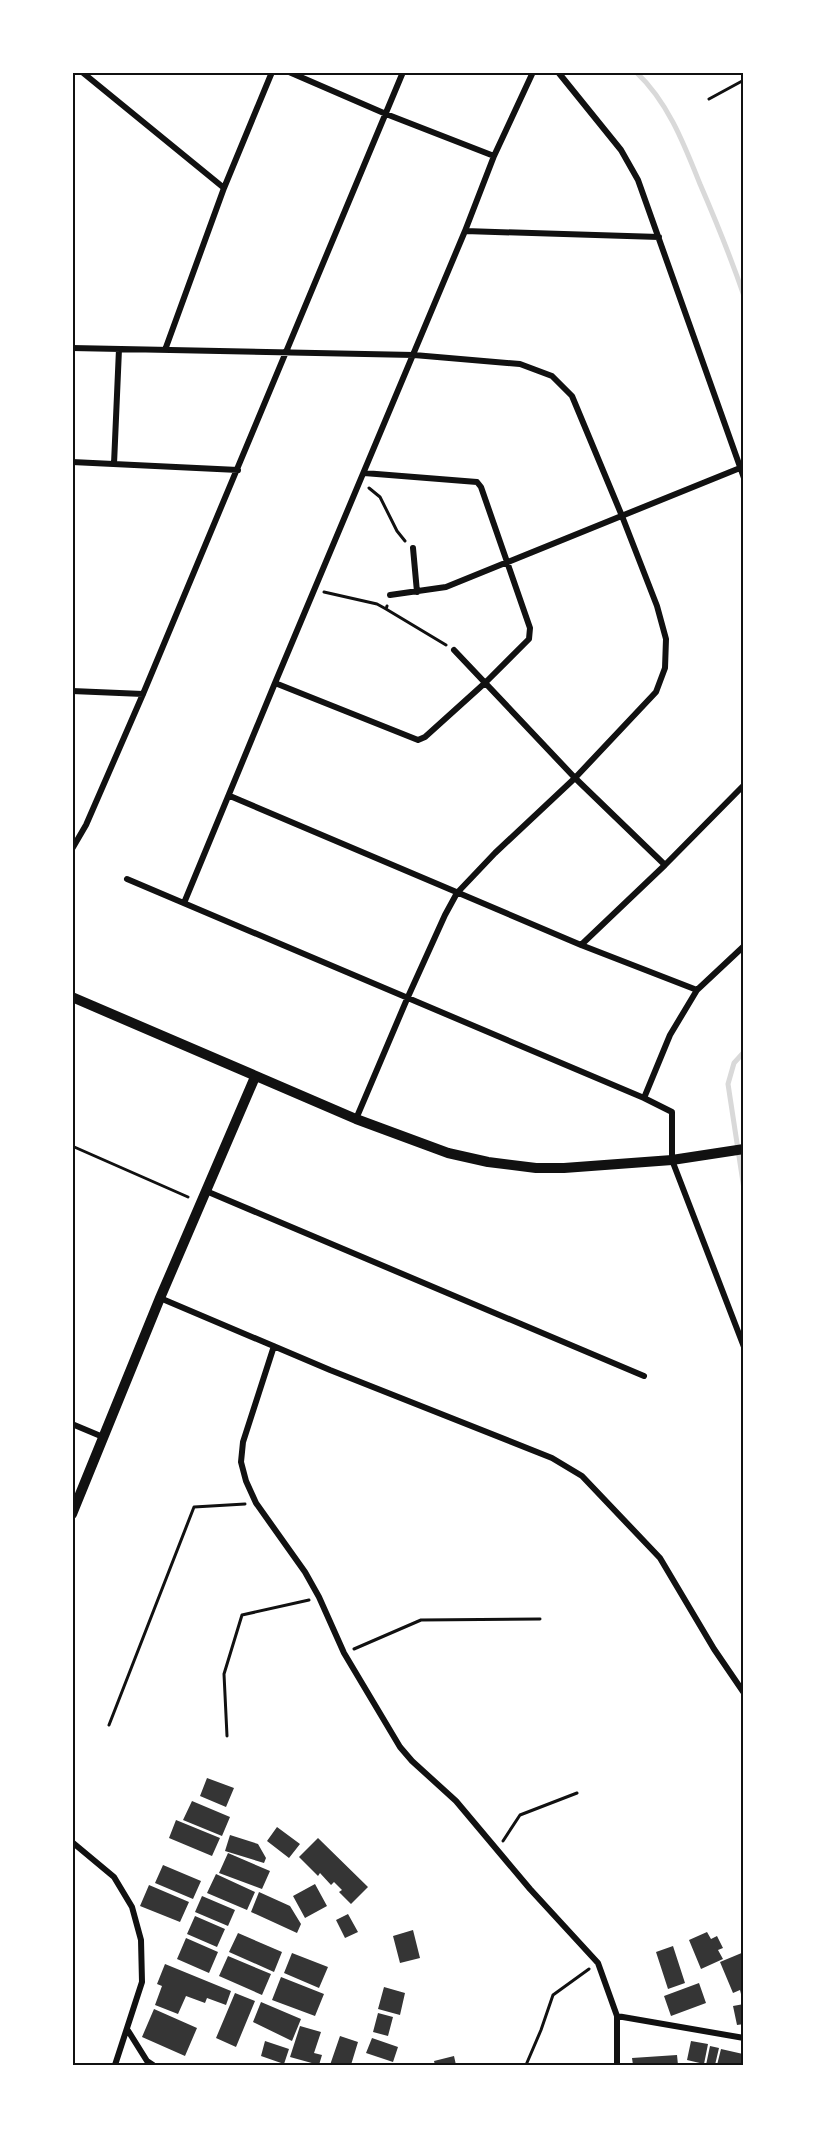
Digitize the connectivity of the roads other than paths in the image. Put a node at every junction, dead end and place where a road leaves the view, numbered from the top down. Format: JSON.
{"nodes":[{"id":1,"x":82,"y":72,"type":"edge"},
{"id":2,"x":272,"y":72,"type":"edge"},
{"id":3,"x":290,"y":72,"type":"edge"},
{"id":4,"x":403,"y":72,"type":"edge"},
{"id":5,"x":532,"y":72,"type":"edge"},
{"id":6,"x":558,"y":72,"type":"edge"},
{"id":7,"x":386,"y":114,"type":"junction"},
{"id":8,"x":494,"y":156,"type":"junction"},
{"id":9,"x":224,"y":188,"type":"junction"},
{"id":10,"x":465,"y":231,"type":"junction"},
{"id":11,"x":659,"y":237,"type":"junction"},
{"id":12,"x":72,"y":348,"type":"edge"},
{"id":13,"x":119,"y":349,"type":"junction"},
{"id":14,"x":165,"y":350,"type":"junction"},
{"id":15,"x":288,"y":352,"type":"junction"},
{"id":16,"x":414,"y":355,"type":"junction"},
{"id":17,"x":72,"y":462,"type":"edge"},
{"id":18,"x":114,"y":464,"type":"junction"},
{"id":19,"x":740,"y":468,"type":"junction"},
{"id":20,"x":238,"y":470,"type":"junction"},
{"id":21,"x":364,"y":473,"type":"junction"},
{"id":22,"x":744,"y":478,"type":"edge"},
{"id":23,"x":622,"y":516,"type":"junction"},
{"id":24,"x":413,"y":548,"type":"road end"},
{"id":25,"x":507,"y":561,"type":"junction"},
{"id":26,"x":417,"y":592,"type":"junction"},
{"id":27,"x":390,"y":596,"type":"road end"},
{"id":28,"x":454,"y":650,"type":"road end"},
{"id":29,"x":486,"y":682,"type":"junction"},
{"id":30,"x":275,"y":683,"type":"junction"},
{"id":31,"x":72,"y":691,"type":"edge"},
{"id":32,"x":143,"y":694,"type":"junction"},
{"id":33,"x":576,"y":778,"type":"junction"},
{"id":34,"x":744,"y":785,"type":"edge"},
{"id":35,"x":230,"y":796,"type":"junction"},
{"id":36,"x":72,"y":849,"type":"edge"},
{"id":37,"x":665,"y":865,"type":"junction"},
{"id":38,"x":127,"y":879,"type":"dead end"},
{"id":39,"x":457,"y":893,"type":"junction"},
{"id":40,"x":184,"y":903,"type":"junction"},
{"id":41,"x":581,"y":945,"type":"junction"},
{"id":42,"x":744,"y":946,"type":"edge"},
{"id":43,"x":697,"y":990,"type":"junction"},
{"id":44,"x":72,"y":997,"type":"edge"},
{"id":45,"x":407,"y":999,"type":"junction"},
{"id":46,"x":255,"y":1077,"type":"junction"},
{"id":47,"x":644,"y":1098,"type":"junction"},
{"id":48,"x":356,"y":1119,"type":"junction"},
{"id":49,"x":744,"y":1149,"type":"edge"},
{"id":50,"x":672,"y":1160,"type":"junction"},
{"id":51,"x":206,"y":1191,"type":"junction"},
{"id":52,"x":160,"y":1298,"type":"junction"},
{"id":53,"x":274,"y":1346,"type":"junction"},
{"id":54,"x":744,"y":1347,"type":"edge"},
{"id":55,"x":644,"y":1376,"type":"dead end"},
{"id":56,"x":72,"y":1424,"type":"edge"},
{"id":57,"x":103,"y":1437,"type":"junction"},
{"id":58,"x":77,"y":1489,"type":"edge"},
{"id":59,"x":72,"y":1514,"type":"edge"},
{"id":60,"x":744,"y":1693,"type":"edge"},
{"id":61,"x":72,"y":1842,"type":"edge"},
{"id":62,"x":617,"y":2016,"type":"junction"},
{"id":63,"x":127,"y":2029,"type":"junction"},
{"id":64,"x":744,"y":2038,"type":"edge"},
{"id":65,"x":115,"y":2065,"type":"edge"},
{"id":66,"x":153,"y":2065,"type":"edge"},
{"id":67,"x":617,"y":2065,"type":"edge"}],
"edges":[{"from":1,"to":9,"type":"street"},
{"from":2,"to":9,"type":"street"},
{"from":3,"to":7,"type":"street"},
{"from":4,"to":7,"type":"street"},
{"from":5,"to":8,"type":"street"},
{"from":6,"to":11,"type":"street"},
{"from":7,"to":8,"type":"street"},
{"from":7,"to":15,"type":"street"},
{"from":8,"to":10,"type":"street"},
{"from":9,"to":14,"type":"street"},
{"from":10,"to":11,"type":"street"},
{"from":10,"to":16,"type":"street"},
{"from":11,"to":19,"type":"street"},
{"from":12,"to":13,"type":"street"},
{"from":13,"to":14,"type":"street"},
{"from":13,"to":18,"type":"street"},
{"from":14,"to":15,"type":"street"},
{"from":15,"to":16,"type":"street"},
{"from":15,"to":20,"type":"street"},
{"from":16,"to":21,"type":"street"},
{"from":16,"to":23,"type":"street"},
{"from":17,"to":18,"type":"street"},
{"from":18,"to":20,"type":"street"},
{"from":19,"to":22,"type":"street"},
{"from":19,"to":23,"type":"street"},
{"from":20,"to":32,"type":"street"},
{"from":21,"to":25,"type":"street"},
{"from":21,"to":30,"type":"street"},
{"from":23,"to":25,"type":"street"},
{"from":23,"to":33,"type":"street"},
{"from":24,"to":26,"type":"street"},
{"from":25,"to":26,"type":"street"},
{"from":25,"to":29,"type":"street"},
{"from":26,"to":27,"type":"street"},
{"from":28,"to":29,"type":"street"},
{"from":29,"to":30,"type":"street"},
{"from":29,"to":33,"type":"street"},
{"from":30,"to":35,"type":"street"},
{"from":31,"to":32,"type":"street"},
{"from":32,"to":36,"type":"street"},
{"from":33,"to":37,"type":"street"},
{"from":33,"to":39,"type":"street"},
{"from":34,"to":37,"type":"street"},
{"from":35,"to":39,"type":"street"},
{"from":35,"to":40,"type":"street"},
{"from":37,"to":41,"type":"street"},
{"from":38,"to":40,"type":"street"},
{"from":39,"to":41,"type":"street"},
{"from":39,"to":45,"type":"street"},
{"from":40,"to":45,"type":"street"},
{"from":41,"to":43,"type":"street"},
{"from":42,"to":43,"type":"street"},
{"from":43,"to":47,"type":"street"},
{"from":44,"to":46,"type":"street"},
{"from":45,"to":47,"type":"street"},
{"from":45,"to":48,"type":"street"},
{"from":46,"to":48,"type":"street"},
{"from":46,"to":51,"type":"street"},
{"from":47,"to":50,"type":"street"},
{"from":48,"to":50,"type":"street"},
{"from":49,"to":50,"type":"street"},
{"from":50,"to":54,"type":"street"},
{"from":51,"to":52,"type":"street"},
{"from":51,"to":55,"type":"street"},
{"from":52,"to":53,"type":"street"},
{"from":52,"to":57,"type":"street"},
{"from":53,"to":60,"type":"street"},
{"from":53,"to":62,"type":"street"},
{"from":56,"to":57,"type":"street"},
{"from":57,"to":58,"type":"street"},
{"from":58,"to":59,"type":"street"},
{"from":61,"to":63,"type":"street"},
{"from":62,"to":64,"type":"street"},
{"from":62,"to":67,"type":"street"},
{"from":63,"to":65,"type":"street"},
{"from":63,"to":66,"type":"street"}]}
